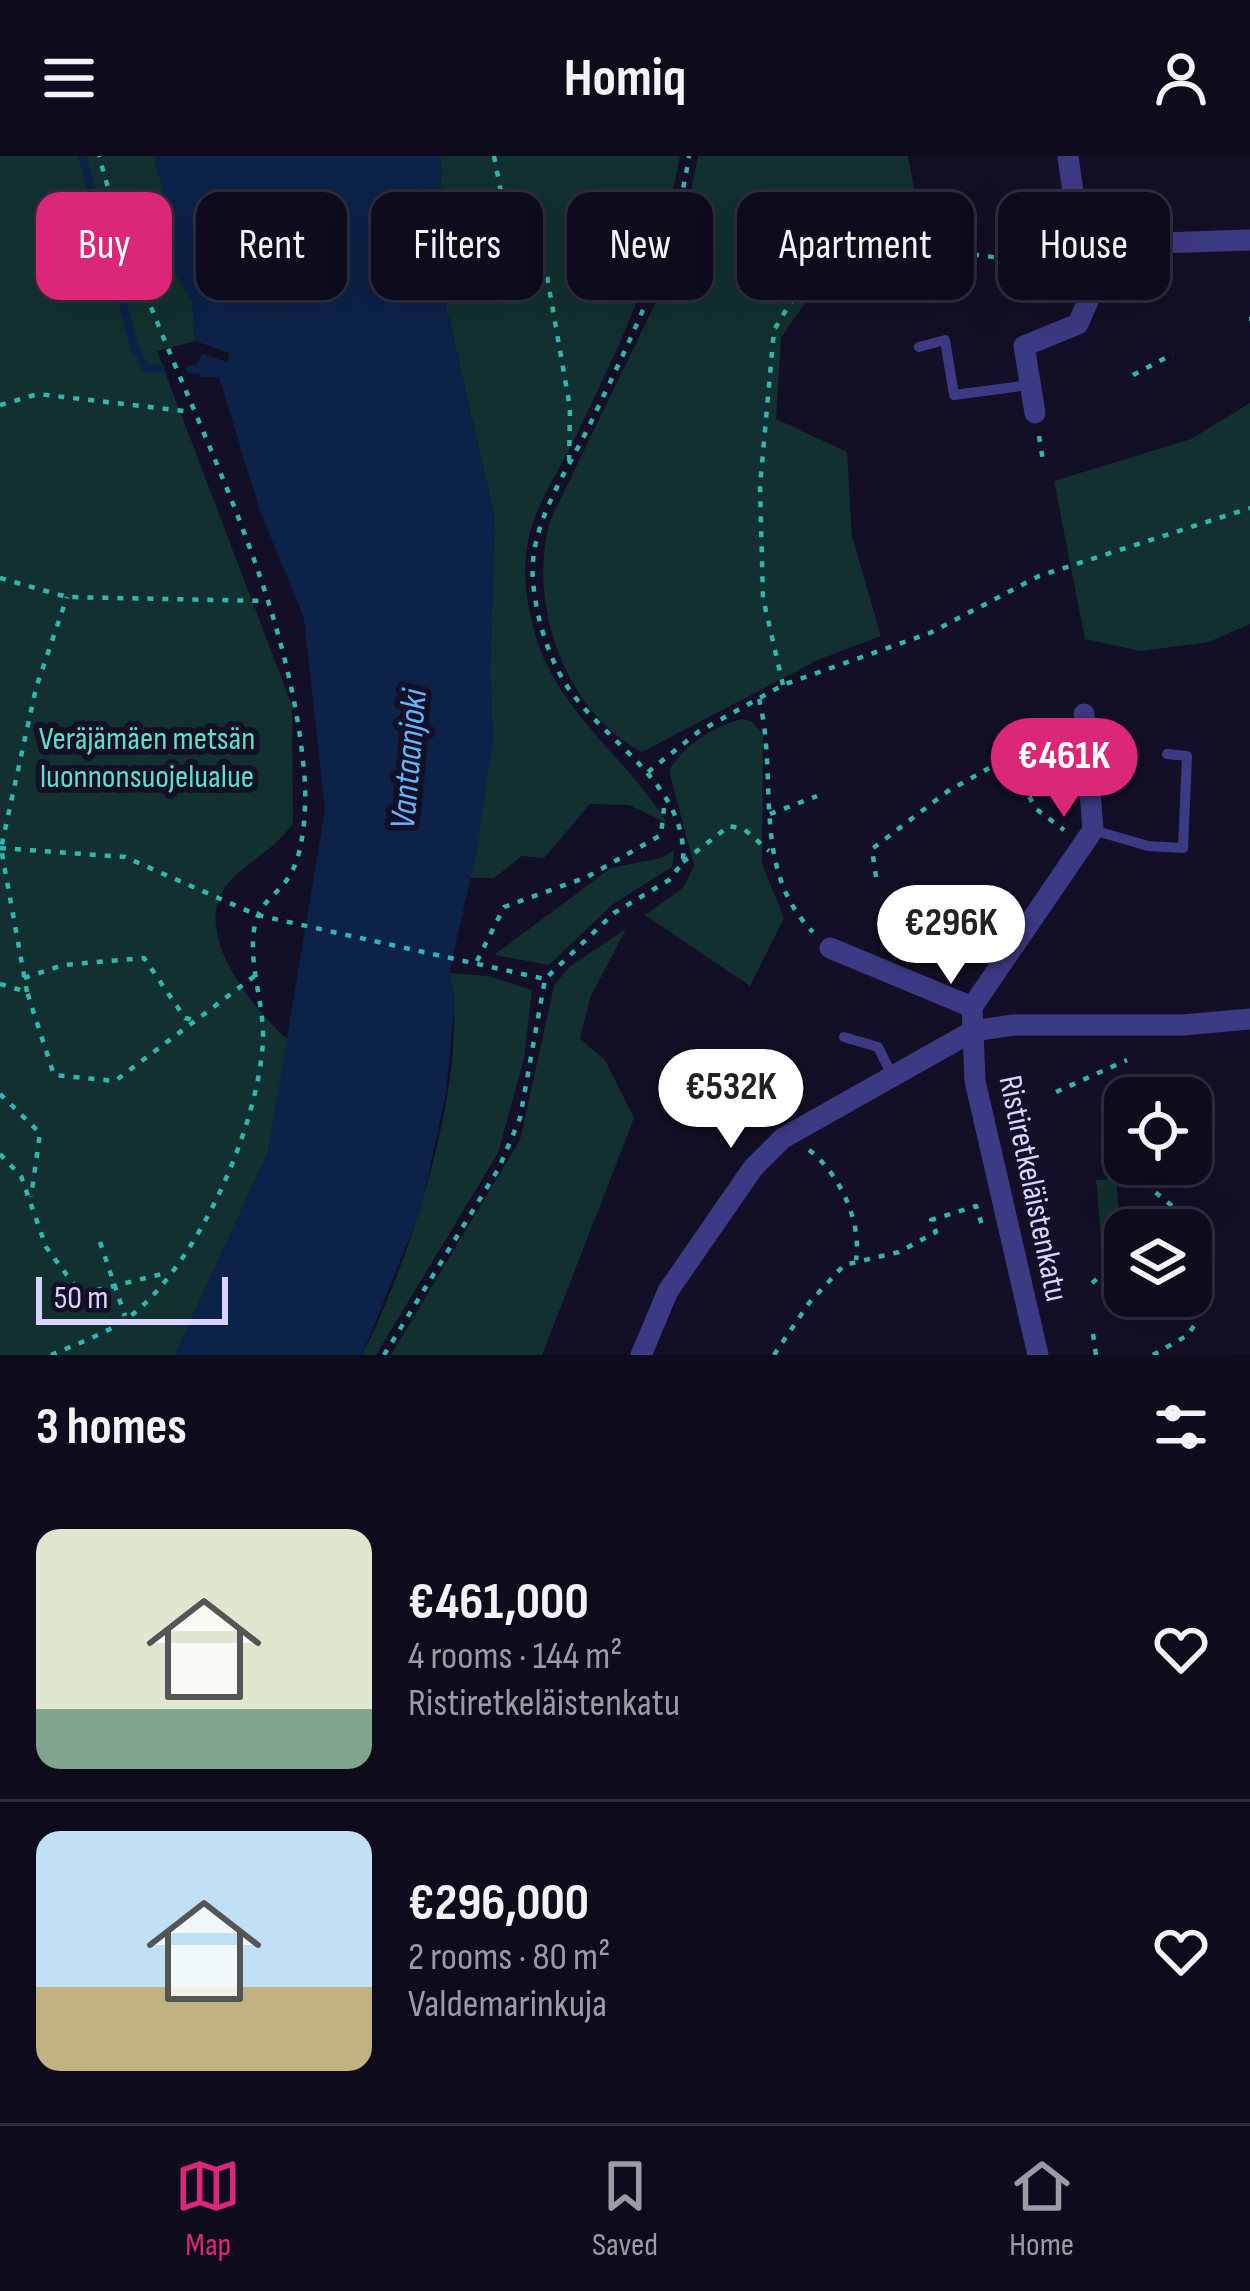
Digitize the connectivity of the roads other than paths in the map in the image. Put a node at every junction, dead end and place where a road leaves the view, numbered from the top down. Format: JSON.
{"nodes":[{"id":1,"x":1068,"y":156,"type":"edge"},
{"id":2,"x":1074,"y":192,"type":"edge"},
{"id":3,"x":1250,"y":240,"type":"edge"},
{"id":4,"x":1170,"y":243,"type":"edge"},
{"id":5,"x":1088,"y":300,"type":"edge"},
{"id":6,"x":919,"y":346,"type":"dead end"},
{"id":7,"x":1030,"y":385,"type":"junction"},
{"id":8,"x":1035,"y":413,"type":"dead end"},
{"id":9,"x":1084,"y":715,"type":"road end"},
{"id":10,"x":1167,"y":754,"type":"dead end"},
{"id":11,"x":1088,"y":837,"type":"junction"},
{"id":12,"x":830,"y":948,"type":"road end"},
{"id":13,"x":972,"y":1007,"type":"junction"},
{"id":14,"x":1250,"y":1019,"type":"edge"},
{"id":15,"x":974,"y":1031,"type":"junction"},
{"id":16,"x":844,"y":1037,"type":"dead end"},
{"id":17,"x":893,"y":1078,"type":"junction"},
{"id":18,"x":641,"y":1355,"type":"edge"},
{"id":19,"x":1038,"y":1355,"type":"edge"}],
"edges":[{"from":1,"to":2,"type":"street"},
{"from":3,"to":4,"type":"street"},
{"from":5,"to":7,"type":"street"},
{"from":6,"to":7,"type":"lane"},
{"from":7,"to":8,"type":"street"},
{"from":9,"to":11,"type":"street"},
{"from":10,"to":11,"type":"lane"},
{"from":11,"to":13,"type":"street"},
{"from":12,"to":13,"type":"street"},
{"from":13,"to":15,"type":"street","name":"Ristiretkeläistenkatu"},
{"from":14,"to":15,"type":"street"},
{"from":15,"to":17,"type":"street"},
{"from":15,"to":19,"type":"street","name":"Ristiretkeläistenkatu"},
{"from":16,"to":17,"type":"lane"},
{"from":17,"to":18,"type":"street"}]}
